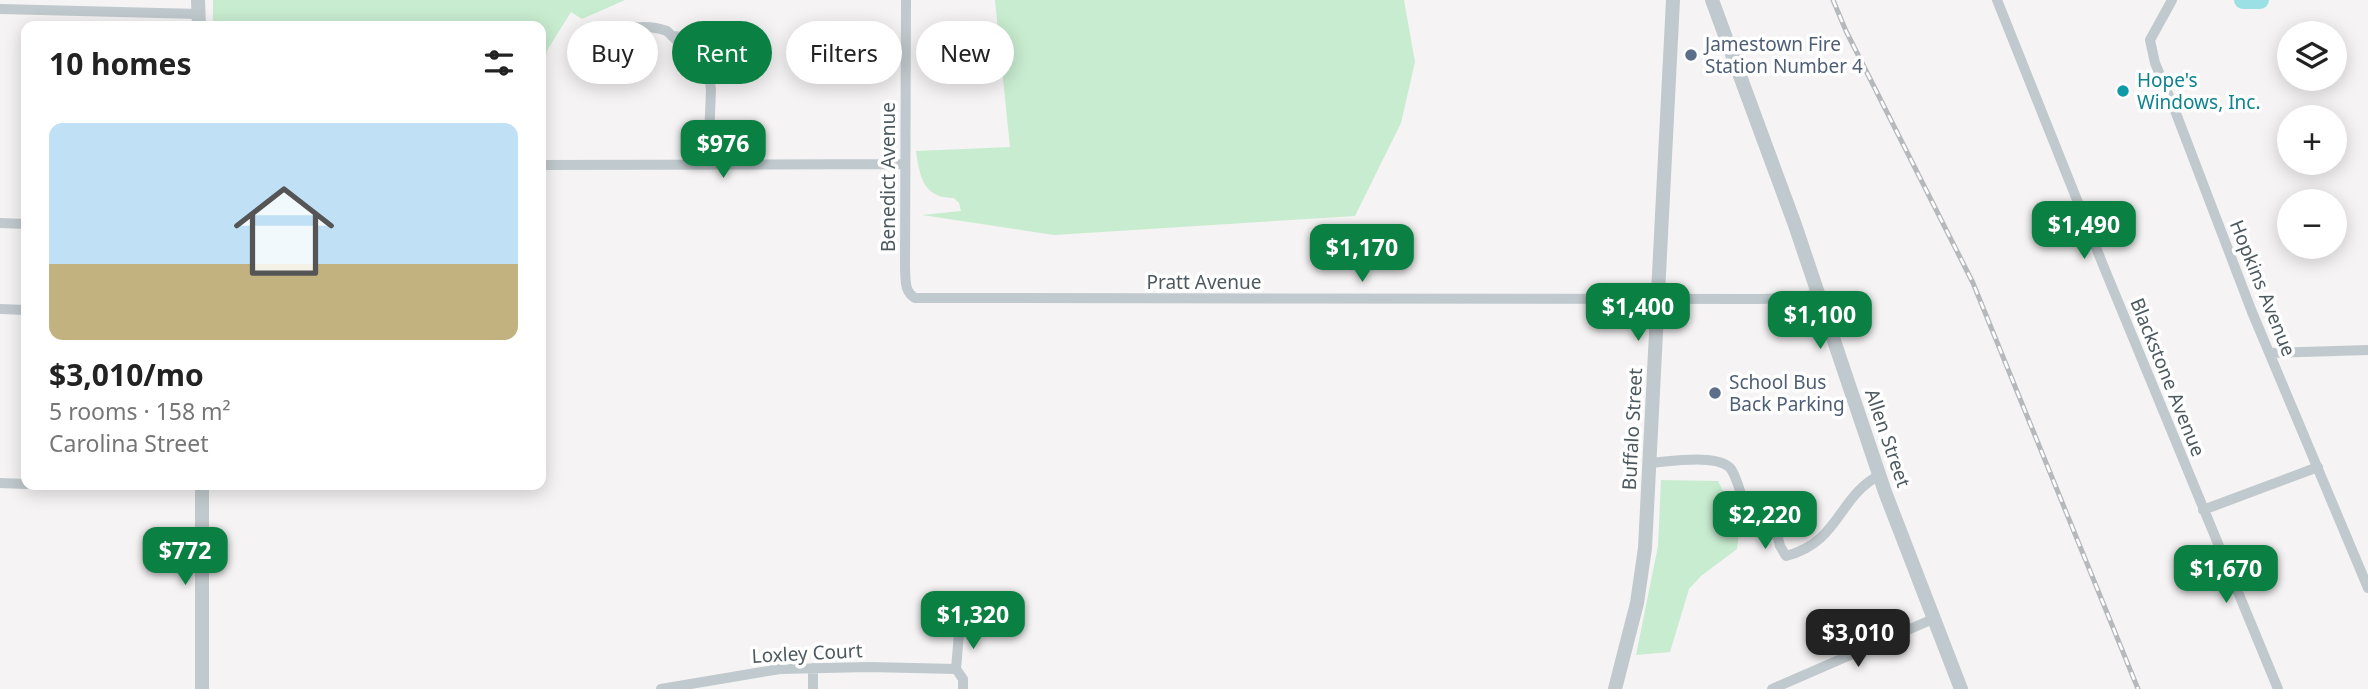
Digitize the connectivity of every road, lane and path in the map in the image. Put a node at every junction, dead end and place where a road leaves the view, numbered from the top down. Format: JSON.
{"nodes":[{"id":1,"x":906,"y":0,"type":"edge"},
{"id":2,"x":1673,"y":0,"type":"edge"},
{"id":3,"x":1712,"y":0,"type":"edge"},
{"id":4,"x":1997,"y":0,"type":"edge"},
{"id":5,"x":2172,"y":0,"type":"edge"},
{"id":6,"x":0,"y":9,"type":"edge"},
{"id":7,"x":198,"y":14,"type":"edge"},
{"id":8,"x":658,"y":29,"type":"edge"},
{"id":9,"x":672,"y":36,"type":"edge"},
{"id":10,"x":710,"y":84,"type":"edge"},
{"id":11,"x":708,"y":164,"type":"junction"},
{"id":12,"x":905,"y":164,"type":"junction"},
{"id":13,"x":546,"y":165,"type":"edge"},
{"id":14,"x":0,"y":223,"type":"edge"},
{"id":15,"x":21,"y":223,"type":"edge"},
{"id":16,"x":905,"y":269,"type":"joint"},
{"id":17,"x":1819,"y":294,"type":"junction"},
{"id":18,"x":1657,"y":299,"type":"junction"},
{"id":19,"x":0,"y":309,"type":"edge"},
{"id":20,"x":21,"y":310,"type":"edge"},
{"id":21,"x":2368,"y":350,"type":"edge"},
{"id":22,"x":2270,"y":353,"type":"junction"},
{"id":23,"x":1649,"y":463,"type":"junction"},
{"id":24,"x":2318,"y":467,"type":"junction"},
{"id":25,"x":1880,"y":475,"type":"junction"},
{"id":26,"x":0,"y":483,"type":"edge"},
{"id":27,"x":21,"y":484,"type":"edge"},
{"id":28,"x":202,"y":490,"type":"edge"},
{"id":29,"x":2203,"y":510,"type":"junction"},
{"id":30,"x":2368,"y":588,"type":"edge"},
{"id":31,"x":961,"y":610,"type":"dead end"},
{"id":32,"x":1933,"y":619,"type":"junction"},
{"id":33,"x":813,"y":668,"type":"junction"},
{"id":34,"x":956,"y":669,"type":"junction"},
{"id":35,"x":202,"y":689,"type":"edge"},
{"id":36,"x":661,"y":689,"type":"edge"},
{"id":37,"x":813,"y":689,"type":"edge"},
{"id":38,"x":962,"y":689,"type":"edge"},
{"id":39,"x":1615,"y":689,"type":"edge"},
{"id":40,"x":1772,"y":689,"type":"edge"},
{"id":41,"x":1961,"y":689,"type":"edge"},
{"id":42,"x":2278,"y":689,"type":"edge"}],
"edges":[{"from":1,"to":12,"type":"street","name":"Benedict Avenue"},
{"from":2,"to":18,"type":"street","name":"Buffalo Street"},
{"from":3,"to":17,"type":"street","name":"Allen Street"},
{"from":4,"to":29,"type":"street","name":"Blackstone Avenue"},
{"from":5,"to":22,"type":"street","name":"Hopkins Avenue"},
{"from":6,"to":7,"type":"street"},
{"from":8,"to":9,"type":"street"},
{"from":10,"to":11,"type":"street"},
{"from":11,"to":12,"type":"street"},
{"from":11,"to":13,"type":"street"},
{"from":12,"to":16,"type":"street","name":"Benedict Avenue"},
{"from":14,"to":15,"type":"street"},
{"from":16,"to":18,"type":"street","name":"Pratt Avenue"},
{"from":17,"to":18,"type":"street","name":"Pratt Avenue"},
{"from":17,"to":25,"type":"street","name":"Allen Street"},
{"from":18,"to":23,"type":"street","name":"Buffalo Street"},
{"from":19,"to":20,"type":"street"},
{"from":21,"to":22,"type":"street"},
{"from":22,"to":24,"type":"street","name":"Hopkins Avenue"},
{"from":23,"to":25,"type":"street"},
{"from":23,"to":39,"type":"street","name":"Buffalo Street"},
{"from":24,"to":29,"type":"street"},
{"from":24,"to":30,"type":"street","name":"Hopkins Avenue"},
{"from":25,"to":32,"type":"street","name":"Allen Street"},
{"from":26,"to":27,"type":"street"},
{"from":28,"to":35,"type":"street"},
{"from":29,"to":42,"type":"street","name":"Blackstone Avenue"},
{"from":31,"to":34,"type":"street"},
{"from":32,"to":40,"type":"street"},
{"from":32,"to":41,"type":"street","name":"Allen Street"},
{"from":33,"to":34,"type":"street","name":"Loxley Court"},
{"from":33,"to":36,"type":"street","name":"Loxley Court"},
{"from":33,"to":37,"type":"street"},
{"from":34,"to":38,"type":"street"}]}
